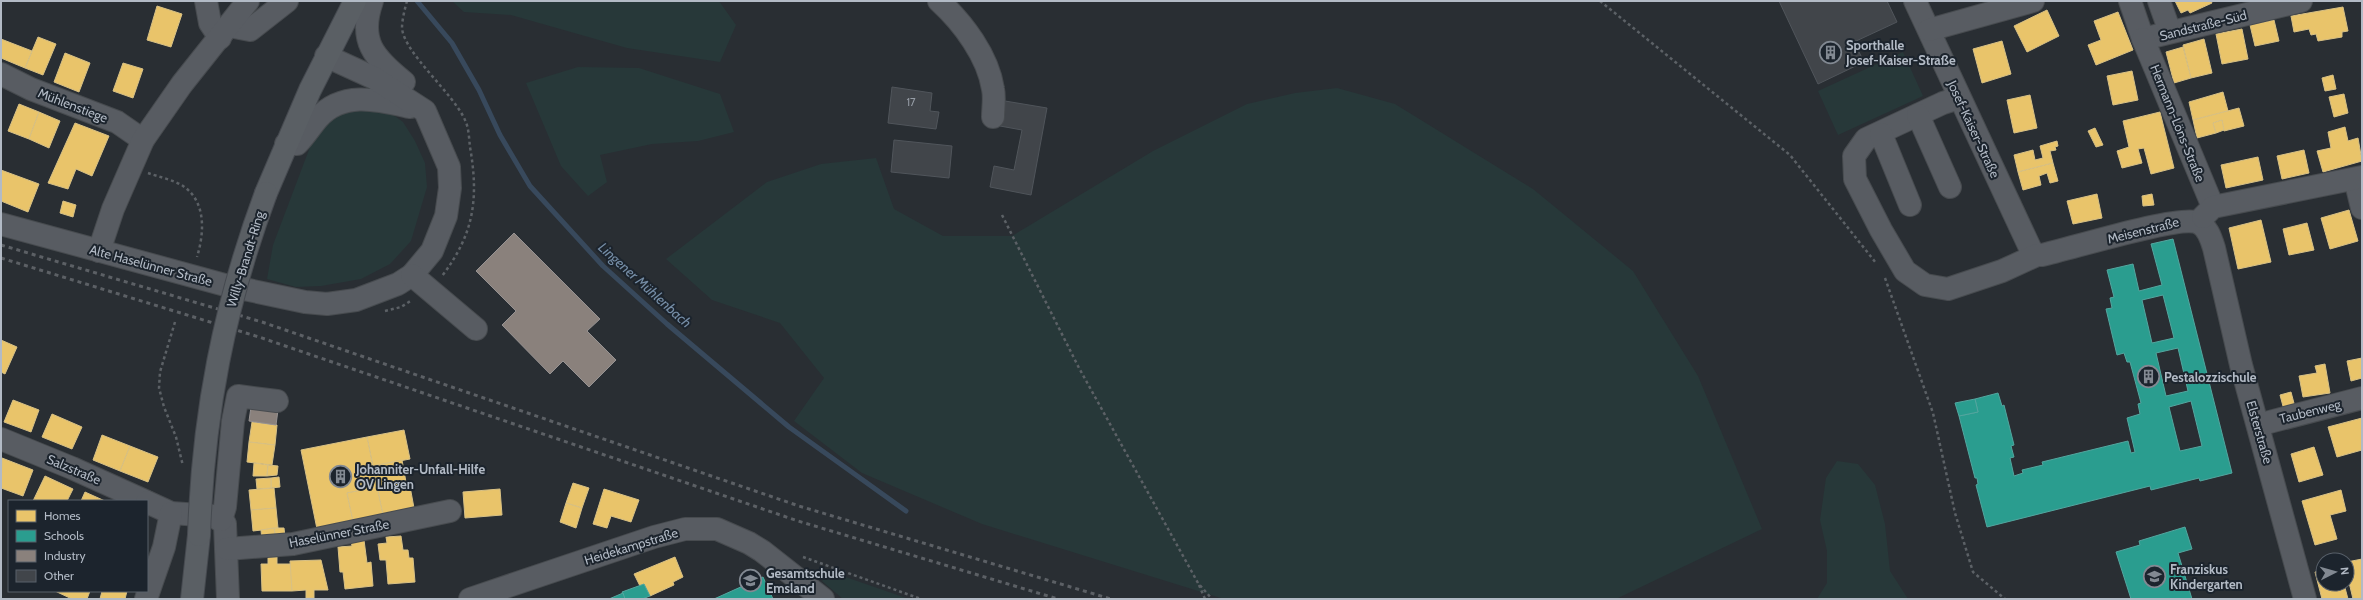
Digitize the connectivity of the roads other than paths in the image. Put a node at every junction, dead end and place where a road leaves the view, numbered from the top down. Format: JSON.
{"nodes":[{"id":1,"x":206,"y":1,"type":"edge"},
{"id":2,"x":248,"y":1,"type":"edge"},
{"id":3,"x":287,"y":1,"type":"edge"},
{"id":4,"x":355,"y":1,"type":"edge"},
{"id":5,"x":372,"y":1,"type":"edge"},
{"id":6,"x":938,"y":1,"type":"edge"},
{"id":7,"x":1915,"y":1,"type":"edge"},
{"id":8,"x":2033,"y":1,"type":"edge"},
{"id":9,"x":2130,"y":1,"type":"edge"},
{"id":10,"x":2159,"y":1,"type":"edge"},
{"id":11,"x":2301,"y":1,"type":"edge"},
{"id":12,"x":1929,"y":30,"type":"junction"},
{"id":13,"x":225,"y":32,"type":"junction"},
{"id":14,"x":2170,"y":32,"type":"junction"},
{"id":15,"x":2143,"y":39,"type":"junction"},
{"id":16,"x":326,"y":56,"type":"junction"},
{"id":17,"x":1,"y":74,"type":"edge"},
{"id":18,"x":1959,"y":98,"type":"junction"},
{"id":19,"x":425,"y":111,"type":"junction"},
{"id":20,"x":1918,"y":116,"type":"junction"},
{"id":21,"x":993,"y":117,"type":"dead end"},
{"id":22,"x":1881,"y":134,"type":"junction"},
{"id":23,"x":143,"y":140,"type":"junction"},
{"id":24,"x":286,"y":144,"type":"junction"},
{"id":25,"x":2358,"y":178,"type":"edge"},
{"id":26,"x":1950,"y":187,"type":"dead end"},
{"id":27,"x":1910,"y":205,"type":"dead end"},
{"id":28,"x":2362,"y":208,"type":"edge"},
{"id":29,"x":2205,"y":215,"type":"junction"},
{"id":30,"x":1,"y":224,"type":"edge"},
{"id":31,"x":99,"y":251,"type":"junction"},
{"id":32,"x":2037,"y":255,"type":"junction"},
{"id":33,"x":412,"y":275,"type":"junction"},
{"id":34,"x":476,"y":329,"type":"dead end"},
{"id":35,"x":2362,"y":398,"type":"edge"},
{"id":36,"x":276,"y":401,"type":"dead end"},
{"id":37,"x":2258,"y":424,"type":"junction"},
{"id":38,"x":1,"y":439,"type":"edge"},
{"id":39,"x":144,"y":500,"type":"edge"},
{"id":40,"x":148,"y":502,"type":"edge"},
{"id":41,"x":450,"y":511,"type":"dead end"},
{"id":42,"x":178,"y":514,"type":"junction"},
{"id":43,"x":221,"y":520,"type":"junction"},
{"id":44,"x":199,"y":535,"type":"junction"},
{"id":45,"x":227,"y":549,"type":"junction"},
{"id":46,"x":146,"y":599,"type":"edge"},
{"id":47,"x":192,"y":599,"type":"edge"},
{"id":48,"x":202,"y":599,"type":"edge"},
{"id":49,"x":228,"y":599,"type":"edge"},
{"id":50,"x":470,"y":599,"type":"edge"},
{"id":51,"x":823,"y":599,"type":"edge"},
{"id":52,"x":2305,"y":599,"type":"edge"}],
"edges":[{"from":1,"to":13,"type":"street"},
{"from":2,"to":13,"type":"street"},
{"from":3,"to":13,"type":"street"},
{"from":4,"to":16,"type":"main road","name":"Willy-Brandt-Ring"},
{"from":5,"to":19,"type":"street","name":"Alte Haselünner Straße"},
{"from":6,"to":21,"type":"street"},
{"from":7,"to":12,"type":"street","name":"Josef-Kaiser-Straße"},
{"from":8,"to":12,"type":"street"},
{"from":9,"to":15,"type":"street","name":"Sandstraße-Süd"},
{"from":10,"to":14,"type":"street"},
{"from":11,"to":14,"type":"street","name":"Sandstraße-Süd"},
{"from":12,"to":18,"type":"street","name":"Josef-Kaiser-Straße"},
{"from":13,"to":23,"type":"street"},
{"from":14,"to":15,"type":"street","name":"Sandstraße-Süd"},
{"from":15,"to":29,"type":"street","name":"Hermann-Löns-Straße"},
{"from":16,"to":19,"type":"street"},
{"from":16,"to":24,"type":"main road","name":"Willy-Brandt-Ring"},
{"from":17,"to":23,"type":"street","name":"Mühlenstiege"},
{"from":18,"to":20,"type":"street","name":"Meisenstraße"},
{"from":18,"to":32,"type":"street","name":"Josef-Kaiser-Straße"},
{"from":19,"to":24,"type":"street"},
{"from":19,"to":33,"type":"street","name":"Alte Haselünner Straße"},
{"from":20,"to":22,"type":"street","name":"Meisenstraße"},
{"from":20,"to":26,"type":"street"},
{"from":22,"to":27,"type":"street"},
{"from":22,"to":32,"type":"street","name":"Meisenstraße"},
{"from":23,"to":31,"type":"street"},
{"from":24,"to":44,"type":"main road","name":"Willy-Brandt-Ring","bridge":true},
{"from":25,"to":28,"type":"street"},
{"from":25,"to":29,"type":"street","name":"Meisenstraße"},
{"from":29,"to":32,"type":"street","name":"Meisenstraße"},
{"from":29,"to":37,"type":"street","name":"Elsterstraße"},
{"from":30,"to":31,"type":"street","name":"Alte Haselünner Straße"},
{"from":31,"to":33,"type":"street","name":"Alte Haselünner Straße"},
{"from":33,"to":34,"type":"street"},
{"from":35,"to":37,"type":"street","name":"Taubenweg"},
{"from":36,"to":43,"type":"street"},
{"from":37,"to":52,"type":"street","name":"Elsterstraße"},
{"from":38,"to":39,"type":"street","name":"Salzstraße"},
{"from":40,"to":42,"type":"street","name":"Salzstraße"},
{"from":41,"to":45,"type":"street","name":"Haselünner Straße"},
{"from":42,"to":43,"type":"street"},
{"from":42,"to":46,"type":"street"},
{"from":43,"to":45,"type":"street"},
{"from":44,"to":47,"type":"main road","name":"Willy-Brandt-Ring"},
{"from":44,"to":48,"type":"main road","name":"Willy-Brandt-Ring"},
{"from":45,"to":49,"type":"street"},
{"from":50,"to":51,"type":"street","name":"Heidekampstraße"}]}
